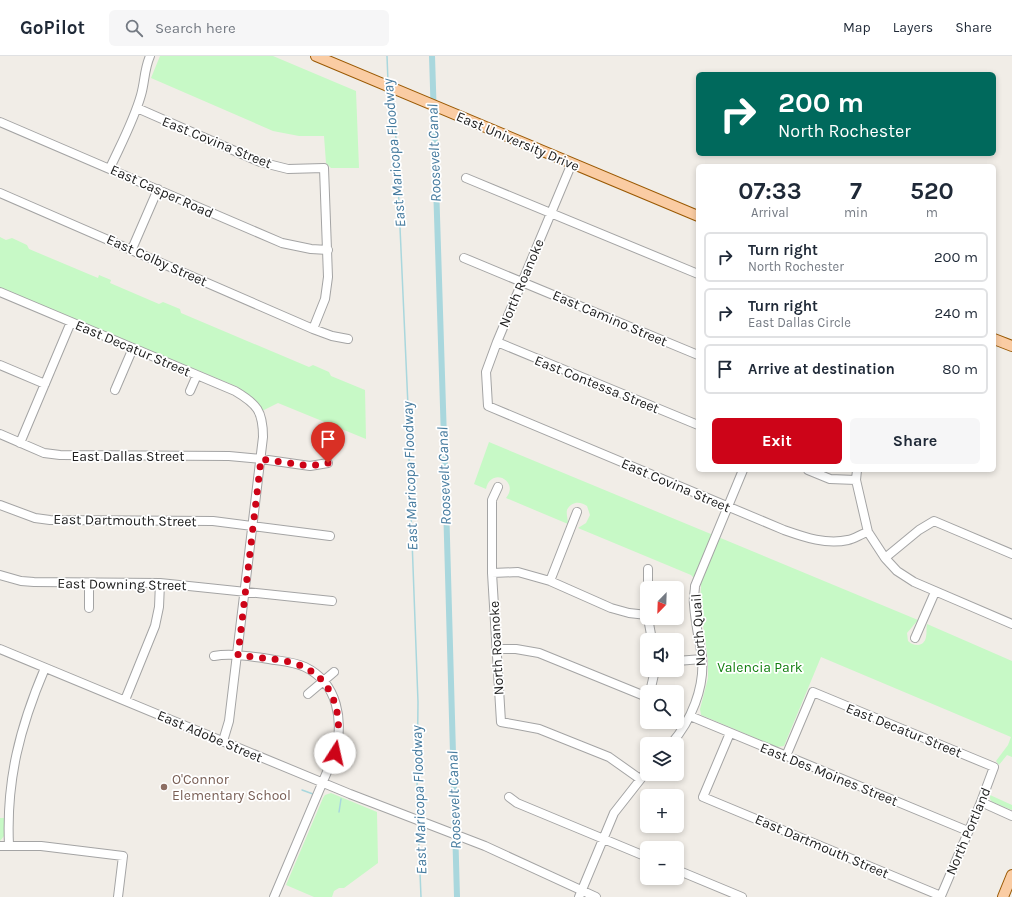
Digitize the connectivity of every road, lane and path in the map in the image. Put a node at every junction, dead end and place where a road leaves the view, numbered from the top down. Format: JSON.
{"nodes":[{"id":1,"x":150,"y":56,"type":"edge"},
{"id":2,"x":316,"y":56,"type":"edge"},
{"id":3,"x":137,"y":108,"type":"junction"},
{"id":4,"x":0,"y":122,"type":"edge"},
{"id":5,"x":572,"y":163,"type":"junction"},
{"id":6,"x":110,"y":168,"type":"junction"},
{"id":7,"x":466,"y":178,"type":"dead end"},
{"id":8,"x":158,"y":189,"type":"junction"},
{"id":9,"x":0,"y":193,"type":"edge"},
{"id":10,"x":551,"y":213,"type":"junction"},
{"id":11,"x":696,"y":215,"type":"edge"},
{"id":12,"x":132,"y":249,"type":"junction"},
{"id":13,"x":328,"y":250,"type":"junction"},
{"id":14,"x":464,"y":258,"type":"dead end"},
{"id":15,"x":696,"y":273,"type":"edge"},
{"id":16,"x":522,"y":282,"type":"junction"},
{"id":17,"x":0,"y":292,"type":"edge"},
{"id":18,"x":71,"y":322,"type":"junction"},
{"id":19,"x":313,"y":329,"type":"junction"},
{"id":20,"x":348,"y":339,"type":"dead end"},
{"id":21,"x":996,"y":340,"type":"edge"},
{"id":22,"x":497,"y":342,"type":"junction"},
{"id":23,"x":1012,"y":346,"type":"edge"},
{"id":24,"x":133,"y":348,"type":"junction"},
{"id":25,"x":696,"y":354,"type":"edge"},
{"id":26,"x":0,"y":365,"type":"edge"},
{"id":27,"x":197,"y":375,"type":"junction"},
{"id":28,"x":46,"y":384,"type":"junction"},
{"id":29,"x":115,"y":390,"type":"dead end"},
{"id":30,"x":190,"y":391,"type":"dead end"},
{"id":31,"x":488,"y":406,"type":"joint"},
{"id":32,"x":696,"y":424,"type":"edge"},
{"id":33,"x":0,"y":434,"type":"edge"},
{"id":34,"x":20,"y":443,"type":"junction"},
{"id":35,"x":261,"y":459,"type":"junction"},
{"id":36,"x":328,"y":463,"type":"dead end"},
{"id":37,"x":742,"y":472,"type":"edge"},
{"id":38,"x":813,"y":472,"type":"edge"},
{"id":39,"x":857,"y":472,"type":"edge"},
{"id":40,"x":856,"y":480,"type":"junction"},
{"id":41,"x":498,"y":487,"type":"dead end"},
{"id":42,"x":0,"y":505,"type":"edge"},
{"id":43,"x":728,"y":507,"type":"junction"},
{"id":44,"x":577,"y":512,"type":"dead end"},
{"id":45,"x":252,"y":526,"type":"junction"},
{"id":46,"x":868,"y":532,"type":"junction"},
{"id":47,"x":330,"y":536,"type":"dead end"},
{"id":48,"x":1012,"y":554,"type":"edge"},
{"id":49,"x":885,"y":558,"type":"junction"},
{"id":50,"x":648,"y":569,"type":"dead end"},
{"id":51,"x":492,"y":573,"type":"junction"},
{"id":52,"x":0,"y":575,"type":"edge"},
{"id":53,"x":550,"y":581,"type":"junction"},
{"id":54,"x":648,"y":581,"type":"edge"},
{"id":55,"x":160,"y":583,"type":"junction"},
{"id":56,"x":89,"y":584,"type":"junction"},
{"id":57,"x":245,"y":591,"type":"junction"},
{"id":58,"x":935,"y":592,"type":"junction"},
{"id":59,"x":332,"y":601,"type":"dead end"},
{"id":60,"x":89,"y":608,"type":"dead end"},
{"id":61,"x":640,"y":614,"type":"edge"},
{"id":62,"x":1012,"y":624,"type":"edge"},
{"id":63,"x":915,"y":638,"type":"dead end"},
{"id":64,"x":0,"y":649,"type":"edge"},
{"id":65,"x":496,"y":649,"type":"junction"},
{"id":66,"x":238,"y":655,"type":"junction"},
{"id":67,"x":214,"y":656,"type":"dead end"},
{"id":68,"x":702,"y":659,"type":"junction"},
{"id":69,"x":684,"y":660,"type":"edge"},
{"id":70,"x":45,"y":668,"type":"junction"},
{"id":71,"x":334,"y":672,"type":"dead end"},
{"id":72,"x":323,"y":682,"type":"junction"},
{"id":73,"x":308,"y":694,"type":"dead end"},
{"id":74,"x":640,"y":695,"type":"edge"},
{"id":75,"x":125,"y":700,"type":"junction"},
{"id":76,"x":690,"y":716,"type":"junction"},
{"id":77,"x":730,"y":733,"type":"junction"},
{"id":78,"x":676,"y":737,"type":"edge"},
{"id":79,"x":223,"y":741,"type":"junction"},
{"id":80,"x":786,"y":756,"type":"junction"},
{"id":81,"x":994,"y":767,"type":"joint"},
{"id":82,"x":640,"y":779,"type":"joint"},
{"id":83,"x":323,"y":783,"type":"junction"},
{"id":84,"x":509,"y":797,"type":"dead end"},
{"id":85,"x":981,"y":802,"type":"junction"},
{"id":86,"x":1012,"y":816,"type":"edge"},
{"id":87,"x":968,"y":831,"type":"junction"},
{"id":88,"x":604,"y":839,"type":"junction"},
{"id":89,"x":10,"y":845,"type":"junction"},
{"id":90,"x":0,"y":846,"type":"edge"},
{"id":91,"x":640,"y":854,"type":"edge"},
{"id":92,"x":684,"y":873,"type":"edge"},
{"id":93,"x":1012,"y":875,"type":"edge"},
{"id":94,"x":580,"y":894,"type":"edge"},
{"id":95,"x":940,"y":896,"type":"joint"},
{"id":96,"x":118,"y":897,"type":"edge"},
{"id":97,"x":274,"y":897,"type":"edge"},
{"id":98,"x":596,"y":897,"type":"edge"},
{"id":99,"x":742,"y":897,"type":"edge"},
{"id":100,"x":1003,"y":897,"type":"edge"}],
"edges":[{"from":1,"to":3,"type":"street"},
{"from":2,"to":5,"type":"main road","name":"East University Drive"},
{"from":3,"to":6,"type":"street"},
{"from":3,"to":13,"type":"street","name":"East Covina Street"},
{"from":4,"to":6,"type":"street","name":"East Casper Road"},
{"from":5,"to":10,"type":"street","name":"North Roanoke"},
{"from":5,"to":11,"type":"main road","name":"East University Drive"},
{"from":6,"to":8,"type":"street","name":"East Casper Road"},
{"from":7,"to":10,"type":"street"},
{"from":8,"to":12,"type":"street"},
{"from":8,"to":13,"type":"street","name":"East Casper Road"},
{"from":9,"to":12,"type":"street","name":"East Colby Street"},
{"from":10,"to":15,"type":"street"},
{"from":10,"to":16,"type":"street","name":"North Roanoke"},
{"from":12,"to":19,"type":"street","name":"East Colby Street"},
{"from":13,"to":19,"type":"street"},
{"from":14,"to":16,"type":"street","name":"East Camino Street"},
{"from":16,"to":22,"type":"street","name":"North Roanoke"},
{"from":16,"to":25,"type":"street","name":"East Camino Street"},
{"from":17,"to":18,"type":"street","name":"East Decatur Street"},
{"from":18,"to":24,"type":"street","name":"East Decatur Street"},
{"from":18,"to":28,"type":"street"},
{"from":19,"to":20,"type":"street","name":"East Colby Street"},
{"from":21,"to":23,"type":"main road"},
{"from":22,"to":31,"type":"street","name":"North Roanoke"},
{"from":22,"to":32,"type":"street","name":"East Contessa Street"},
{"from":24,"to":27,"type":"street","name":"East Decatur Street"},
{"from":24,"to":29,"type":"street"},
{"from":26,"to":28,"type":"street"},
{"from":27,"to":30,"type":"street"},
{"from":27,"to":35,"type":"street","name":"East Decatur Street"},
{"from":28,"to":34,"type":"street"},
{"from":31,"to":43,"type":"street","name":"East Covina Street"},
{"from":33,"to":34,"type":"street","name":"East Dallas Street"},
{"from":34,"to":35,"type":"street","name":"East Dallas Street"},
{"from":35,"to":36,"type":"street","name":"East Dallas Street"},
{"from":35,"to":45,"type":"street"},
{"from":37,"to":43,"type":"street","name":"North Quail"},
{"from":38,"to":40,"type":"street"},
{"from":39,"to":40,"type":"street"},
{"from":40,"to":46,"type":"street"},
{"from":41,"to":51,"type":"street","name":"North Roanoke"},
{"from":42,"to":45,"type":"street","name":"East Dartmouth Street"},
{"from":43,"to":46,"type":"street","name":"East Covina Street"},
{"from":43,"to":68,"type":"street","name":"North Quail"},
{"from":44,"to":53,"type":"street"},
{"from":45,"to":47,"type":"street","name":"East Dartmouth Street"},
{"from":45,"to":57,"type":"street"},
{"from":46,"to":49,"type":"street"},
{"from":48,"to":49,"type":"street"},
{"from":49,"to":58,"type":"street"},
{"from":50,"to":54,"type":"street"},
{"from":51,"to":53,"type":"street"},
{"from":51,"to":65,"type":"street","name":"North Roanoke"},
{"from":52,"to":56,"type":"street","name":"East Downing Street"},
{"from":53,"to":61,"type":"street"},
{"from":55,"to":56,"type":"street","name":"East Downing Street"},
{"from":55,"to":57,"type":"street","name":"East Downing Street"},
{"from":55,"to":75,"type":"street"},
{"from":56,"to":60,"type":"street"},
{"from":57,"to":59,"type":"street","name":"East Downing Street"},
{"from":57,"to":66,"type":"street"},
{"from":58,"to":62,"type":"street"},
{"from":58,"to":63,"type":"street"},
{"from":64,"to":70,"type":"street","name":"East Adobe Street"},
{"from":65,"to":74,"type":"street"},
{"from":65,"to":82,"type":"street","name":"North Roanoke"},
{"from":66,"to":67,"type":"street"},
{"from":66,"to":72,"type":"street"},
{"from":66,"to":79,"type":"street"},
{"from":68,"to":69,"type":"street"},
{"from":68,"to":76,"type":"street","name":"North Quail"},
{"from":70,"to":75,"type":"street","name":"East Adobe Street"},
{"from":70,"to":89,"type":"street"},
{"from":71,"to":72,"type":"street"},
{"from":72,"to":73,"type":"street"},
{"from":72,"to":83,"type":"street"},
{"from":75,"to":79,"type":"street","name":"East Adobe Street"},
{"from":76,"to":77,"type":"street","name":"East Des Moines Street"},
{"from":76,"to":78,"type":"street","name":"North Quail"},
{"from":77,"to":80,"type":"street","name":"East Des Moines Street"},
{"from":77,"to":95,"type":"street","name":"East Dartmouth Street"},
{"from":79,"to":83,"type":"street","name":"East Adobe Street"},
{"from":80,"to":81,"type":"street","name":"East Decatur Street"},
{"from":80,"to":87,"type":"street","name":"East Des Moines Street"},
{"from":81,"to":85,"type":"street","name":"North Portland"},
{"from":82,"to":88,"type":"street"},
{"from":83,"to":94,"type":"street","name":"East Adobe Street"},
{"from":83,"to":97,"type":"street"},
{"from":84,"to":88,"type":"street"},
{"from":85,"to":86,"type":"street"},
{"from":85,"to":87,"type":"street","name":"North Portland"},
{"from":87,"to":95,"type":"street","name":"North Portland"},
{"from":88,"to":91,"type":"street"},
{"from":88,"to":94,"type":"street"},
{"from":89,"to":90,"type":"street"},
{"from":89,"to":96,"type":"street"},
{"from":92,"to":99,"type":"street"},
{"from":93,"to":100,"type":"main road"},
{"from":94,"to":98,"type":"street","name":"East Adobe Street"}]}
